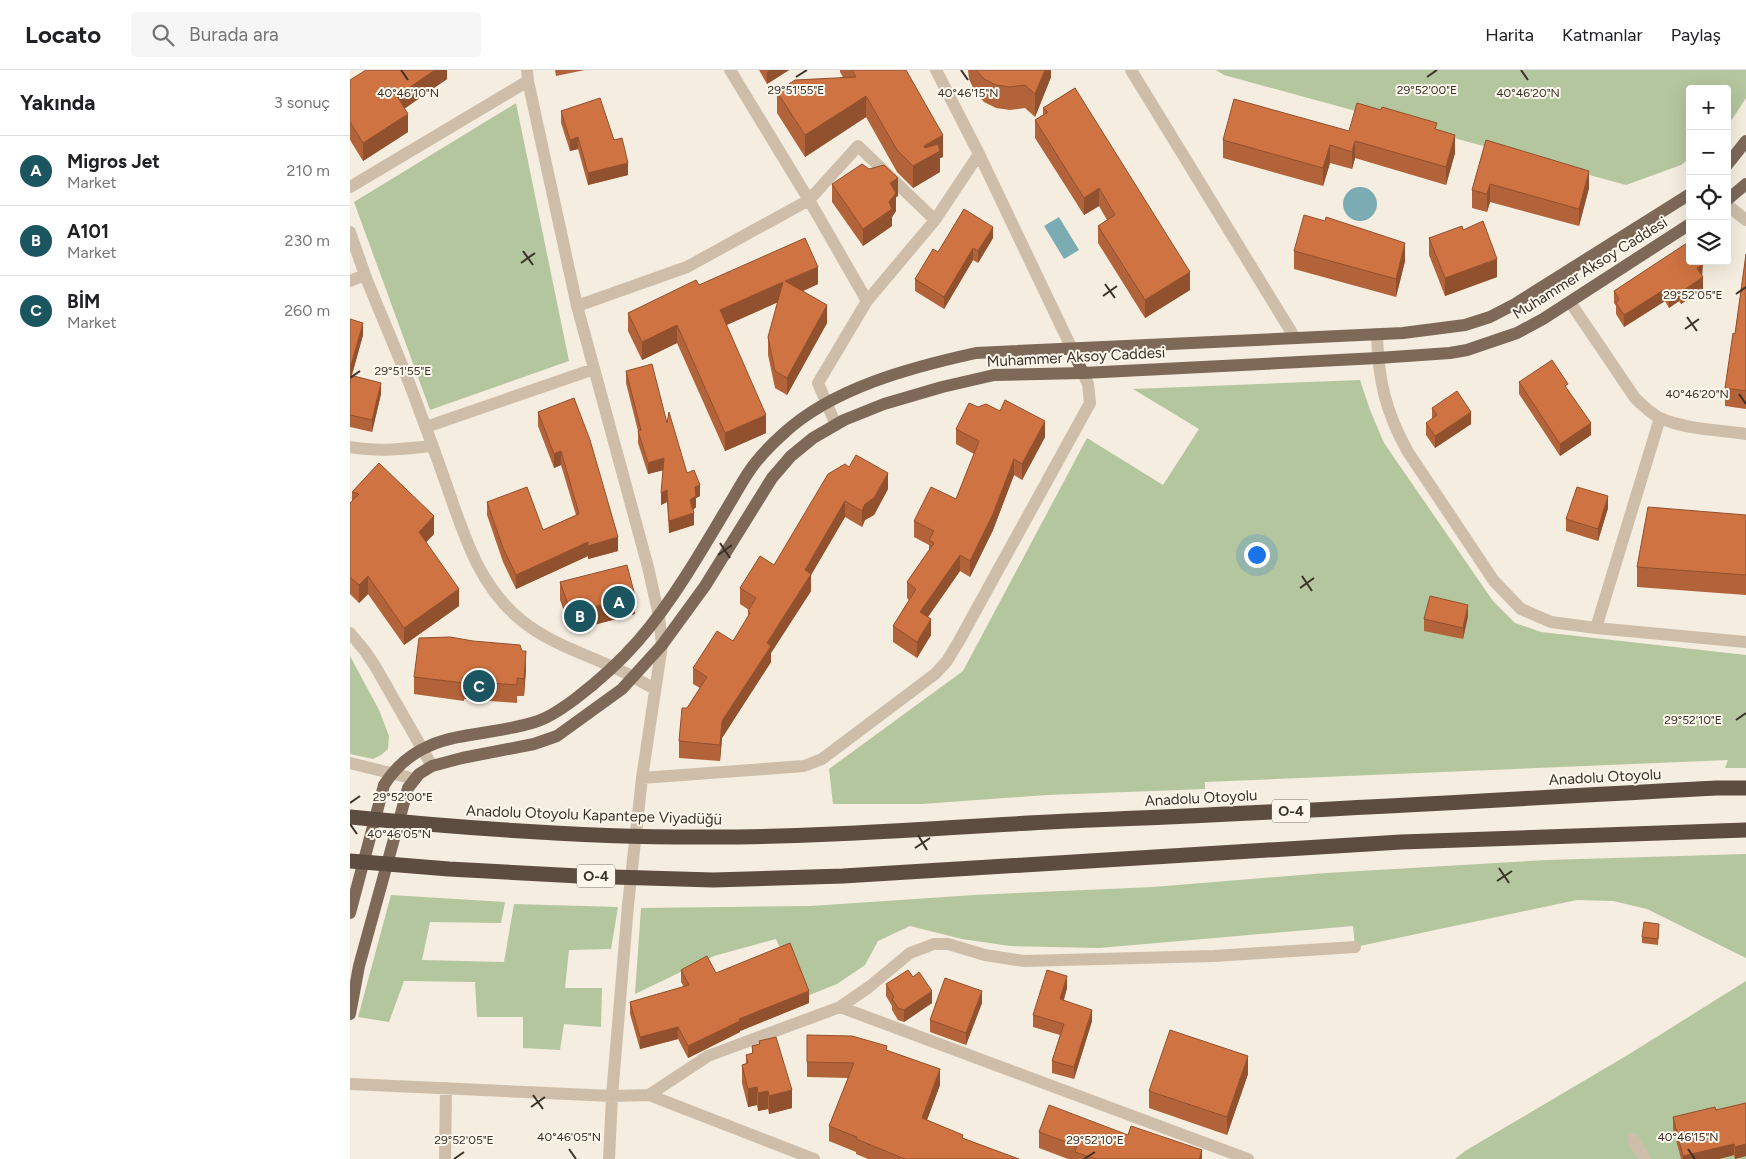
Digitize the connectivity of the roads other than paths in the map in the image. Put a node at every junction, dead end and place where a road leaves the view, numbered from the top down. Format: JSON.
{"nodes":[{"id":1,"x":730,"y":70,"type":"edge"},
{"id":2,"x":936,"y":70,"type":"edge"},
{"id":3,"x":1131,"y":70,"type":"edge"},
{"id":4,"x":527,"y":75,"type":"edge"},
{"id":5,"x":1746,"y":141,"type":"edge"},
{"id":6,"x":979,"y":154,"type":"junction"},
{"id":7,"x":1731,"y":160,"type":"edge"},
{"id":8,"x":1746,"y":184,"type":"edge"},
{"id":9,"x":350,"y":187,"type":"edge"},
{"id":10,"x":1686,"y":197,"type":"edge"},
{"id":11,"x":1731,"y":197,"type":"edge"},
{"id":12,"x":809,"y":200,"type":"junction"},
{"id":13,"x":1731,"y":207,"type":"edge"},
{"id":14,"x":935,"y":220,"type":"junction"},
{"id":15,"x":1746,"y":220,"type":"edge"},
{"id":16,"x":1686,"y":227,"type":"edge"},
{"id":17,"x":350,"y":232,"type":"edge"},
{"id":18,"x":365,"y":276,"type":"junction"},
{"id":19,"x":350,"y":281,"type":"edge"},
{"id":20,"x":867,"y":301,"type":"junction"},
{"id":21,"x":1570,"y":302,"type":"junction"},
{"id":22,"x":577,"y":306,"type":"junction"},
{"id":23,"x":1377,"y":334,"type":"junction"},
{"id":24,"x":1295,"y":338,"type":"junction"},
{"id":25,"x":1072,"y":349,"type":"junction"},
{"id":26,"x":1378,"y":358,"type":"junction"},
{"id":27,"x":594,"y":369,"type":"junction"},
{"id":28,"x":1083,"y":373,"type":"junction"},
{"id":29,"x":826,"y":404,"type":"junction"},
{"id":30,"x":1660,"y":418,"type":"junction"},
{"id":31,"x":836,"y":425,"type":"junction"},
{"id":32,"x":426,"y":427,"type":"junction"},
{"id":33,"x":1746,"y":434,"type":"edge"},
{"id":34,"x":432,"y":446,"type":"junction"},
{"id":35,"x":350,"y":447,"type":"edge"},
{"id":36,"x":660,"y":616,"type":"junction"},
{"id":37,"x":1596,"y":628,"type":"junction"},
{"id":38,"x":350,"y":633,"type":"edge"},
{"id":39,"x":1746,"y":642,"type":"edge"},
{"id":40,"x":662,"y":645,"type":"junction"},
{"id":41,"x":614,"y":667,"type":"junction"},
{"id":42,"x":634,"y":677,"type":"junction"},
{"id":43,"x":656,"y":689,"type":"junction"},
{"id":44,"x":421,"y":749,"type":"junction"},
{"id":45,"x":350,"y":763,"type":"edge"},
{"id":46,"x":432,"y":766,"type":"junction"},
{"id":47,"x":392,"y":773,"type":"junction"},
{"id":48,"x":642,"y":778,"type":"junction"},
{"id":49,"x":415,"y":779,"type":"junction"},
{"id":50,"x":1746,"y":788,"type":"edge"},
{"id":51,"x":350,"y":817,"type":"edge"},
{"id":52,"x":1746,"y":830,"type":"edge"},
{"id":53,"x":836,"y":835,"type":"joint"},
{"id":54,"x":350,"y":861,"type":"edge"},
{"id":55,"x":350,"y":913,"type":"edge"},
{"id":56,"x":1355,"y":947,"type":"dead end"},
{"id":57,"x":840,"y":1007,"type":"junction"},
{"id":58,"x":350,"y":1014,"type":"edge"},
{"id":59,"x":350,"y":1084,"type":"edge"},
{"id":60,"x":446,"y":1088,"type":"junction"},
{"id":61,"x":649,"y":1095,"type":"junction"},
{"id":62,"x":612,"y":1096,"type":"junction"},
{"id":63,"x":1633,"y":1139,"type":"dead end"},
{"id":64,"x":791,"y":1154,"type":"edge"},
{"id":65,"x":445,"y":1159,"type":"edge"},
{"id":66,"x":609,"y":1159,"type":"edge"},
{"id":67,"x":814,"y":1159,"type":"edge"},
{"id":68,"x":1248,"y":1159,"type":"edge"},
{"id":69,"x":1645,"y":1159,"type":"edge"}],
"edges":[{"from":1,"to":12,"type":"street"},
{"from":2,"to":6,"type":"street"},
{"from":3,"to":24,"type":"street"},
{"from":4,"to":9,"type":"street"},
{"from":4,"to":22,"type":"street"},
{"from":5,"to":7,"type":"main road"},
{"from":6,"to":14,"type":"street"},
{"from":6,"to":25,"type":"street"},
{"from":8,"to":11,"type":"main road"},
{"from":10,"to":23,"type":"main road","name":"Muhammer Aksoy Caddesi"},
{"from":12,"to":14,"type":"street"},
{"from":12,"to":20,"type":"street"},
{"from":12,"to":22,"type":"street"},
{"from":13,"to":15,"type":"street"},
{"from":14,"to":20,"type":"street"},
{"from":16,"to":21,"type":"main road","name":"Muhammer Aksoy Caddesi"},
{"from":17,"to":18,"type":"street"},
{"from":18,"to":19,"type":"street"},
{"from":18,"to":32,"type":"street"},
{"from":20,"to":29,"type":"street"},
{"from":21,"to":26,"type":"main road","name":"Muhammer Aksoy Caddesi"},
{"from":21,"to":30,"type":"street"},
{"from":22,"to":27,"type":"street"},
{"from":23,"to":24,"type":"main road","name":"Muhammer Aksoy Caddesi"},
{"from":23,"to":26,"type":"street"},
{"from":24,"to":25,"type":"main road","name":"Muhammer Aksoy Caddesi"},
{"from":25,"to":28,"type":"main road"},
{"from":25,"to":29,"type":"main road","name":"Muhammer Aksoy Caddesi"},
{"from":26,"to":28,"type":"main road","name":"Muhammer Aksoy Caddesi"},
{"from":26,"to":37,"type":"street"},
{"from":27,"to":32,"type":"street"},
{"from":27,"to":36,"type":"street"},
{"from":28,"to":31,"type":"main road","name":"Muhammer Aksoy Caddesi"},
{"from":28,"to":48,"type":"street"},
{"from":29,"to":31,"type":"street"},
{"from":29,"to":36,"type":"main road","name":"Muhammer Aksoy Caddesi"},
{"from":30,"to":33,"type":"street"},
{"from":30,"to":37,"type":"street"},
{"from":31,"to":40,"type":"main road","name":"Muhammer Aksoy Caddesi"},
{"from":32,"to":34,"type":"street"},
{"from":34,"to":35,"type":"street"},
{"from":34,"to":41,"type":"street"},
{"from":36,"to":40,"type":"street"},
{"from":36,"to":41,"type":"main road","name":"Muhammer Aksoy Caddesi"},
{"from":37,"to":39,"type":"street"},
{"from":38,"to":44,"type":"street"},
{"from":40,"to":42,"type":"main road","name":"Muhammer Aksoy Caddesi"},
{"from":40,"to":43,"type":"street"},
{"from":41,"to":42,"type":"street"},
{"from":41,"to":44,"type":"main road","name":"Muhammer Aksoy Caddesi"},
{"from":42,"to":43,"type":"street"},
{"from":42,"to":46,"type":"main road","name":"Muhammer Aksoy Caddesi"},
{"from":43,"to":48,"type":"street"},
{"from":44,"to":46,"type":"street"},
{"from":44,"to":47,"type":"main road","name":"Muhammer Aksoy Caddesi"},
{"from":45,"to":47,"type":"street"},
{"from":46,"to":49,"type":"main road","name":"Muhammer Aksoy Caddesi"},
{"from":47,"to":49,"type":"street"},
{"from":47,"to":55,"type":"main road","name":"Muhammer Aksoy Caddesi"},
{"from":48,"to":62,"type":"street"},
{"from":49,"to":58,"type":"main road","name":"Muhammer Aksoy Caddesi"},
{"from":50,"to":53,"type":"highway","name":"Anadolu Otoyolu","number":"O-4"},
{"from":51,"to":53,"type":"highway","name":"Anadolu Otoyolu Kapantepe Viyadüğü","number":"O-4"},
{"from":52,"to":54,"type":"highway","number":"O-4"},
{"from":56,"to":57,"type":"street"},
{"from":57,"to":61,"type":"street"},
{"from":57,"to":68,"type":"street"},
{"from":59,"to":60,"type":"street"},
{"from":60,"to":62,"type":"street"},
{"from":60,"to":65,"type":"street"},
{"from":61,"to":62,"type":"street"},
{"from":61,"to":64,"type":"street"},
{"from":62,"to":66,"type":"street"},
{"from":63,"to":69,"type":"street"},
{"from":64,"to":67,"type":"street"}]}
